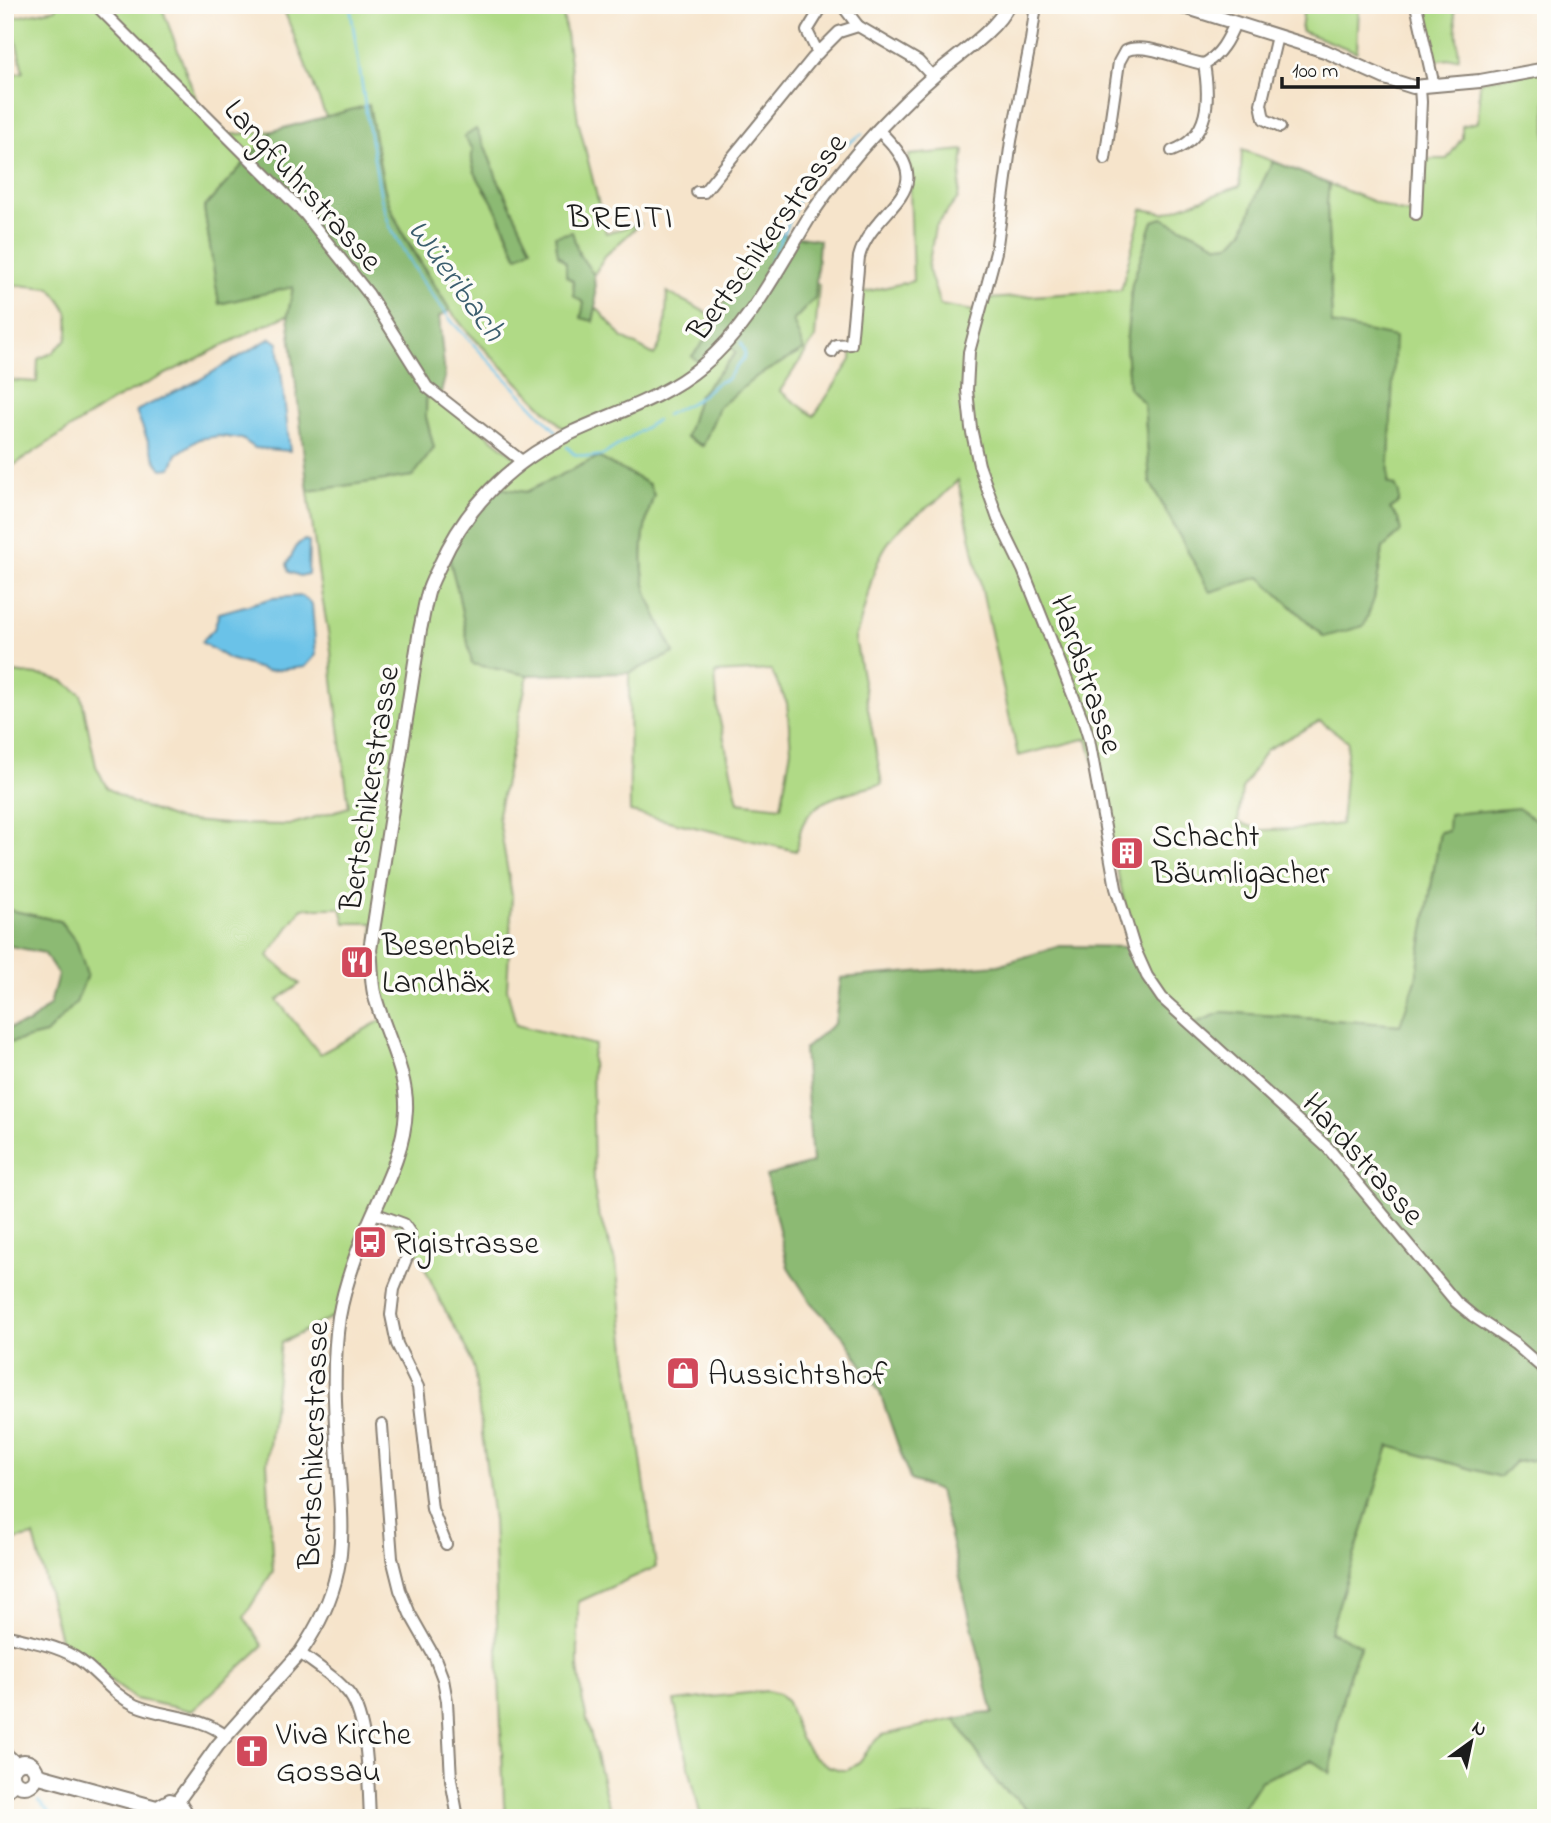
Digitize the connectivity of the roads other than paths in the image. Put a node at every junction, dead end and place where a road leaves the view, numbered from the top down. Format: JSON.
{"nodes":[{"id":1,"x":96,"y":5,"type":"edge"},
{"id":2,"x":822,"y":5,"type":"edge"},
{"id":3,"x":842,"y":5,"type":"edge"},
{"id":4,"x":1036,"y":5,"type":"edge"},
{"id":5,"x":1167,"y":5,"type":"edge"},
{"id":6,"x":1416,"y":5,"type":"edge"},
{"id":7,"x":1189,"y":7,"type":"edge"},
{"id":8,"x":1007,"y":8,"type":"edge"},
{"id":9,"x":1235,"y":23,"type":"junction"},
{"id":10,"x":858,"y":26,"type":"junction"},
{"id":11,"x":1278,"y":36,"type":"junction"},
{"id":12,"x":818,"y":53,"type":"junction"},
{"id":13,"x":1204,"y":64,"type":"junction"},
{"id":14,"x":1546,"y":69,"type":"edge"},
{"id":15,"x":933,"y":77,"type":"junction"},
{"id":16,"x":1434,"y":86,"type":"junction"},
{"id":17,"x":1420,"y":87,"type":"junction"},
{"id":18,"x":1280,"y":127,"type":"dead end"},
{"id":19,"x":878,"y":130,"type":"junction"},
{"id":20,"x":1172,"y":151,"type":"dead end"},
{"id":21,"x":1105,"y":159,"type":"dead end"},
{"id":22,"x":696,"y":191,"type":"dead end"},
{"id":23,"x":1416,"y":214,"type":"dead end"},
{"id":24,"x":832,"y":352,"type":"dead end"},
{"id":25,"x":523,"y":462,"type":"junction"},
{"id":26,"x":374,"y":1213,"type":"junction"},
{"id":27,"x":1546,"y":1371,"type":"edge"},
{"id":28,"x":382,"y":1425,"type":"dead end"},
{"id":29,"x":446,"y":1544,"type":"dead end"},
{"id":30,"x":5,"y":1635,"type":"edge"},
{"id":31,"x":300,"y":1653,"type":"junction"},
{"id":32,"x":226,"y":1736,"type":"junction"},
{"id":33,"x":11,"y":1760,"type":"edge"},
{"id":34,"x":36,"y":1775,"type":"junction"},
{"id":35,"x":11,"y":1788,"type":"edge"},
{"id":36,"x":177,"y":1802,"type":"junction"},
{"id":37,"x":160,"y":1814,"type":"edge"},
{"id":38,"x":184,"y":1818,"type":"edge"},
{"id":39,"x":370,"y":1818,"type":"edge"},
{"id":40,"x":458,"y":1818,"type":"edge"}],
"edges":[{"from":1,"to":25,"type":"street","name":"Langfuhrstrasse"},
{"from":2,"to":12,"type":"street"},
{"from":3,"to":10,"type":"street"},
{"from":4,"to":27,"type":"street","name":"Hardstrasse"},
{"from":5,"to":7,"type":"street"},
{"from":6,"to":16,"type":"street"},
{"from":7,"to":9,"type":"street"},
{"from":8,"to":15,"type":"street","name":"Bertschikerstrasse"},
{"from":9,"to":11,"type":"street"},
{"from":9,"to":13,"type":"street"},
{"from":10,"to":12,"type":"street"},
{"from":10,"to":15,"type":"street"},
{"from":11,"to":17,"type":"street"},
{"from":11,"to":18,"type":"street"},
{"from":12,"to":22,"type":"street"},
{"from":13,"to":20,"type":"street"},
{"from":13,"to":21,"type":"street"},
{"from":14,"to":16,"type":"street"},
{"from":15,"to":19,"type":"street","name":"Bertschikerstrasse"},
{"from":16,"to":17,"type":"street"},
{"from":17,"to":23,"type":"street"},
{"from":19,"to":24,"type":"street"},
{"from":19,"to":25,"type":"street","name":"Bertschikerstrasse"},
{"from":25,"to":26,"type":"street","name":"Bertschikerstrasse"},
{"from":26,"to":29,"type":"street"},
{"from":26,"to":31,"type":"street","name":"Bertschikerstrasse"},
{"from":28,"to":40,"type":"street"},
{"from":30,"to":32,"type":"street"},
{"from":31,"to":32,"type":"street","name":"Bertschikerstrasse"},
{"from":31,"to":39,"type":"street"},
{"from":32,"to":36,"type":"street","name":"Bertschikerstrasse"},
{"from":33,"to":34,"type":"main road"},
{"from":33,"to":35,"type":"main road"},
{"from":34,"to":35,"type":"main road"},
{"from":34,"to":37,"type":"main road"},
{"from":36,"to":37,"type":"main road"},
{"from":36,"to":38,"type":"main road"}]}
